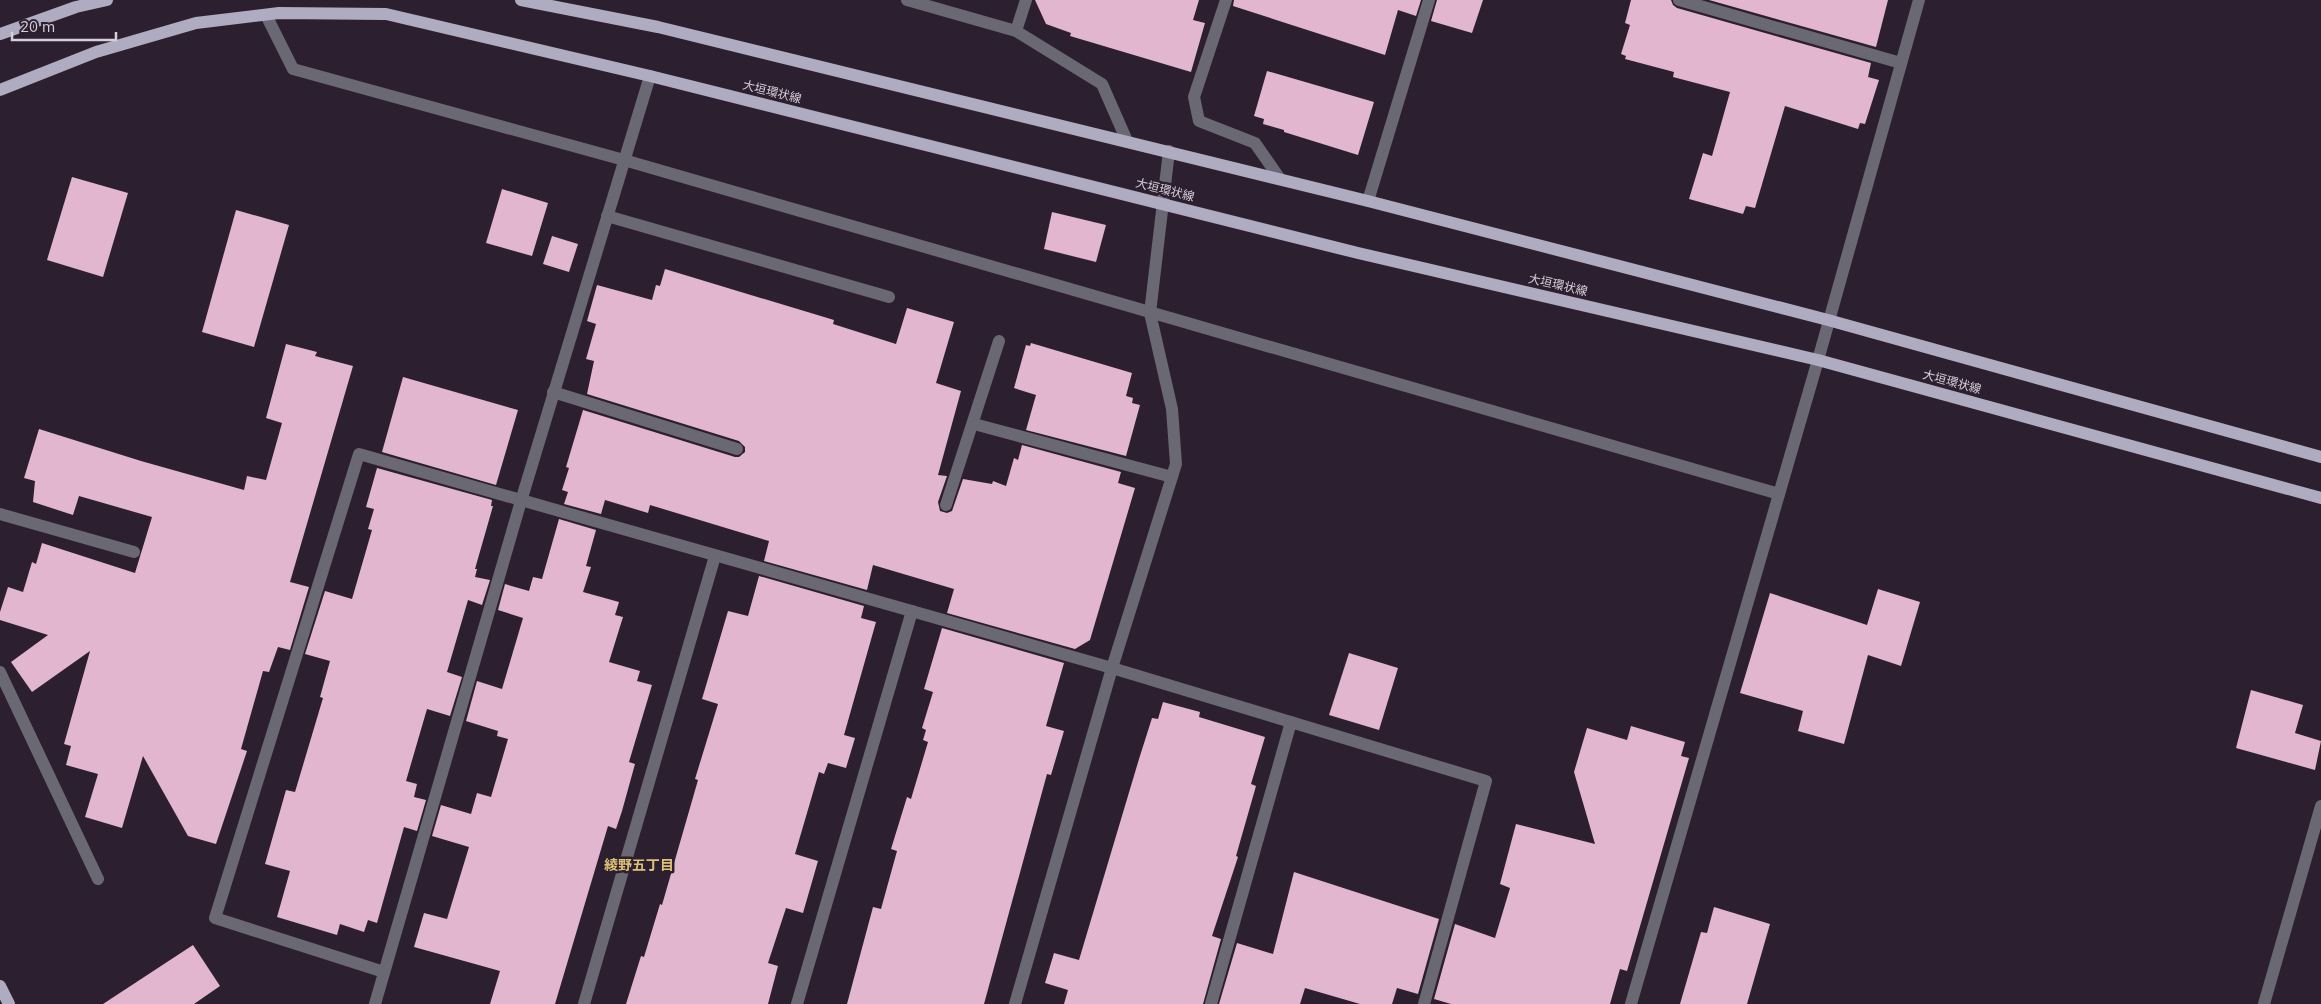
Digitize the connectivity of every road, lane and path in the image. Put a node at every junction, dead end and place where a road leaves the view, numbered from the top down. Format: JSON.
{"nodes":[{"id":1,"x":107,"y":0,"type":"edge"},
{"id":2,"x":521,"y":0,"type":"edge"},
{"id":3,"x":907,"y":0,"type":"edge"},
{"id":4,"x":1026,"y":0,"type":"edge"},
{"id":5,"x":1226,"y":0,"type":"edge"},
{"id":6,"x":1429,"y":0,"type":"edge"},
{"id":7,"x":1679,"y":0,"type":"edge"},
{"id":8,"x":1919,"y":0,"type":"edge"},
{"id":9,"x":266,"y":15,"type":"junction"},
{"id":10,"x":1016,"y":31,"type":"junction"},
{"id":11,"x":0,"y":34,"type":"edge"},
{"id":12,"x":1901,"y":64,"type":"junction"},
{"id":13,"x":650,"y":76,"type":"junction"},
{"id":14,"x":0,"y":90,"type":"edge"},
{"id":15,"x":1127,"y":141,"type":"junction"},
{"id":16,"x":1169,"y":152,"type":"junction"},
{"id":17,"x":624,"y":160,"type":"junction"},
{"id":18,"x":1280,"y":179,"type":"junction"},
{"id":19,"x":1368,"y":201,"type":"junction"},
{"id":20,"x":1162,"y":203,"type":"junction"},
{"id":21,"x":607,"y":216,"type":"junction"},
{"id":22,"x":889,"y":297,"type":"dead end"},
{"id":23,"x":1150,"y":313,"type":"junction"},
{"id":24,"x":1828,"y":320,"type":"junction"},
{"id":25,"x":1000,"y":341,"type":"dead end"},
{"id":26,"x":1818,"y":360,"type":"junction"},
{"id":27,"x":554,"y":392,"type":"junction"},
{"id":28,"x":974,"y":424,"type":"junction"},
{"id":29,"x":737,"y":449,"type":"dead end"},
{"id":30,"x":2321,"y":457,"type":"edge"},
{"id":31,"x":1172,"y":477,"type":"junction"},
{"id":32,"x":1779,"y":494,"type":"junction"},
{"id":33,"x":2321,"y":498,"type":"edge"},
{"id":34,"x":521,"y":501,"type":"junction"},
{"id":35,"x":946,"y":505,"type":"dead end"},
{"id":36,"x":0,"y":514,"type":"edge"},
{"id":37,"x":134,"y":552,"type":"dead end"},
{"id":38,"x":715,"y":556,"type":"junction"},
{"id":39,"x":912,"y":611,"type":"junction"},
{"id":40,"x":1112,"y":668,"type":"junction"},
{"id":41,"x":0,"y":672,"type":"edge"},
{"id":42,"x":1291,"y":722,"type":"junction"},
{"id":43,"x":2321,"y":806,"type":"edge"},
{"id":44,"x":98,"y":879,"type":"dead end"},
{"id":45,"x":384,"y":972,"type":"junction"},
{"id":46,"x":0,"y":986,"type":"edge"},
{"id":47,"x":9,"y":1004,"type":"edge"},
{"id":48,"x":375,"y":1004,"type":"edge"},
{"id":49,"x":584,"y":1004,"type":"edge"},
{"id":50,"x":797,"y":1004,"type":"edge"},
{"id":51,"x":1015,"y":1004,"type":"edge"},
{"id":52,"x":1211,"y":1004,"type":"edge"},
{"id":53,"x":1424,"y":1004,"type":"edge"},
{"id":54,"x":1631,"y":1004,"type":"edge"},
{"id":55,"x":2264,"y":1004,"type":"edge"}],
"edges":[{"from":1,"to":11,"type":"main road"},
{"from":2,"to":15,"type":"main road"},
{"from":3,"to":10,"type":"street"},
{"from":4,"to":10,"type":"street"},
{"from":5,"to":18,"type":"street"},
{"from":6,"to":19,"type":"street"},
{"from":7,"to":12,"type":"street"},
{"from":8,"to":12,"type":"street"},
{"from":9,"to":13,"type":"main road","name":"大垣環状線"},
{"from":9,"to":14,"type":"main road","name":"大垣環状線"},
{"from":9,"to":17,"type":"street"},
{"from":10,"to":15,"type":"street"},
{"from":12,"to":24,"type":"street"},
{"from":13,"to":17,"type":"street"},
{"from":13,"to":20,"type":"main road","name":"大垣環状線"},
{"from":15,"to":16,"type":"main road"},
{"from":16,"to":18,"type":"main road"},
{"from":16,"to":20,"type":"street"},
{"from":17,"to":21,"type":"street"},
{"from":17,"to":23,"type":"street"},
{"from":18,"to":19,"type":"main road"},
{"from":19,"to":24,"type":"main road"},
{"from":20,"to":23,"type":"street"},
{"from":20,"to":26,"type":"main road","name":"大垣環状線"},
{"from":21,"to":22,"type":"street"},
{"from":21,"to":27,"type":"street"},
{"from":23,"to":31,"type":"street"},
{"from":23,"to":32,"type":"street"},
{"from":24,"to":26,"type":"street"},
{"from":24,"to":30,"type":"main road"},
{"from":25,"to":28,"type":"street"},
{"from":26,"to":32,"type":"street"},
{"from":26,"to":33,"type":"main road","name":"大垣環状線"},
{"from":27,"to":29,"type":"street"},
{"from":27,"to":34,"type":"street"},
{"from":28,"to":31,"type":"street"},
{"from":28,"to":35,"type":"street"},
{"from":31,"to":40,"type":"street"},
{"from":32,"to":54,"type":"street"},
{"from":34,"to":38,"type":"street"},
{"from":34,"to":45,"type":"street"},
{"from":34,"to":45,"type":"street"},
{"from":36,"to":37,"type":"street"},
{"from":38,"to":39,"type":"street"},
{"from":38,"to":49,"type":"street"},
{"from":39,"to":40,"type":"street"},
{"from":39,"to":50,"type":"street"},
{"from":40,"to":42,"type":"street"},
{"from":40,"to":51,"type":"street"},
{"from":41,"to":44,"type":"street"},
{"from":42,"to":52,"type":"street"},
{"from":42,"to":53,"type":"street"},
{"from":43,"to":55,"type":"street"},
{"from":45,"to":48,"type":"street"},
{"from":46,"to":47,"type":"main road"}]}
